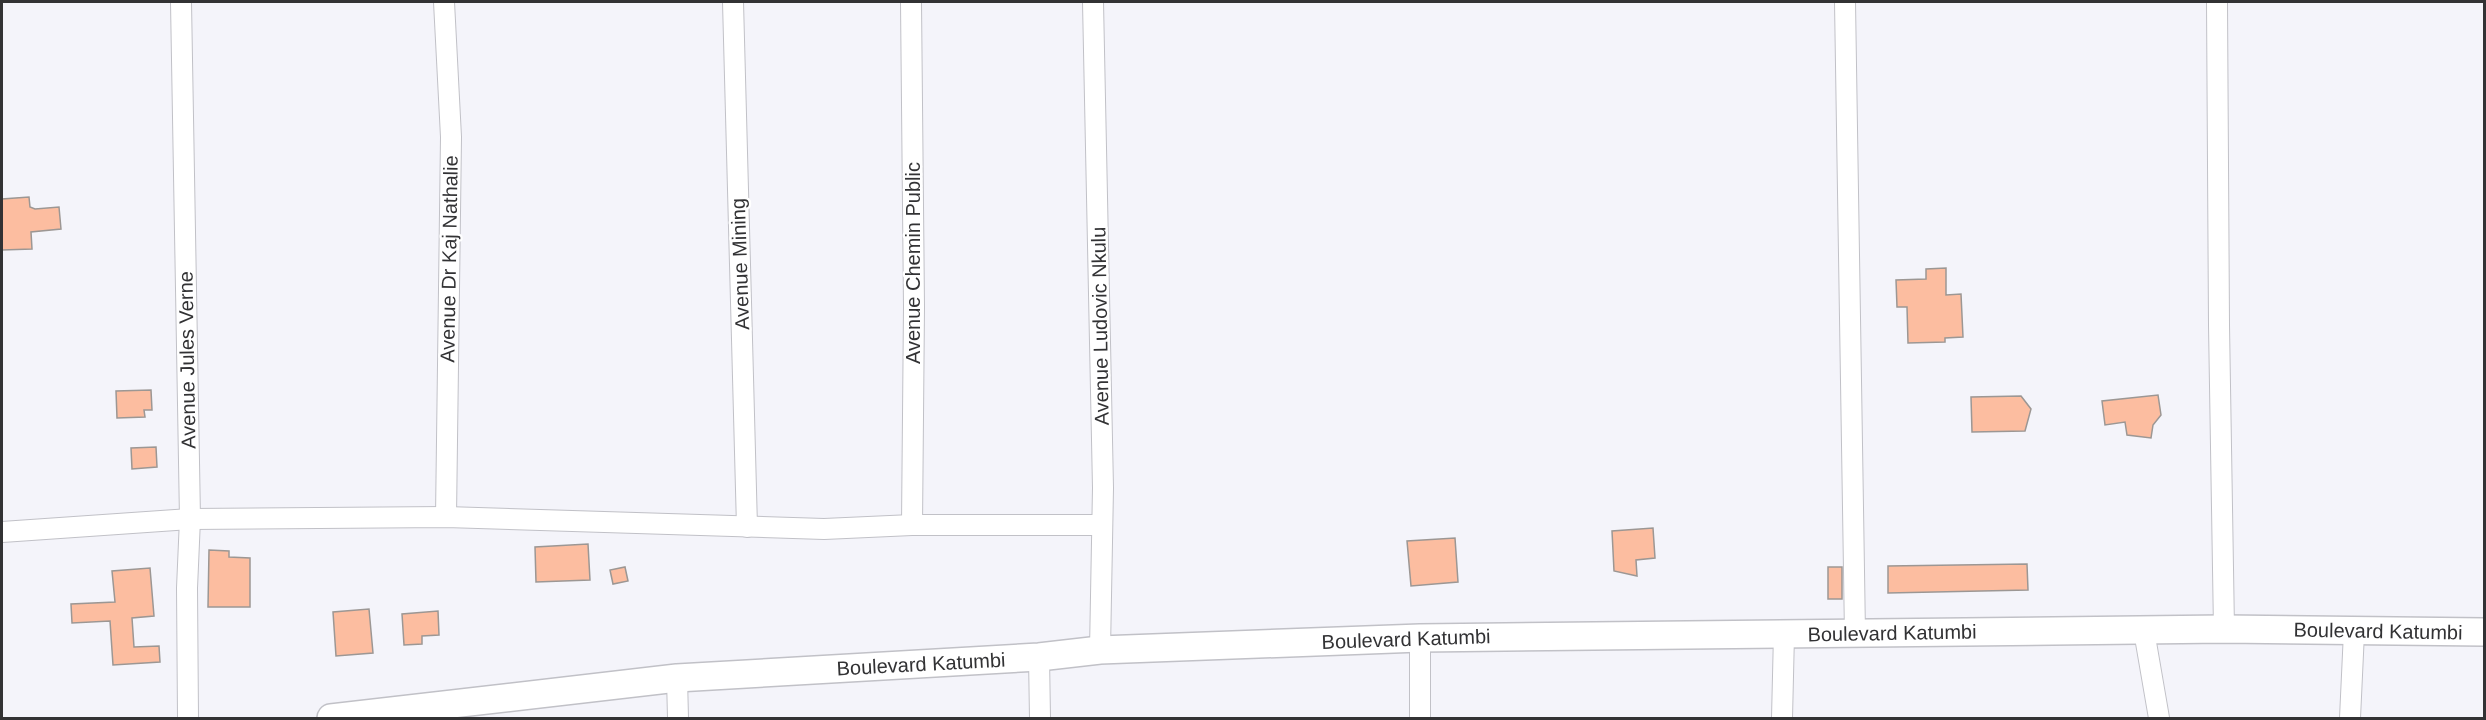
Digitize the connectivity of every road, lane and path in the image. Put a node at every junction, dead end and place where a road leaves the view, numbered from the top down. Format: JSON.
{"nodes":[{"id":1,"x":181,"y":2,"type":"edge"},
{"id":2,"x":444,"y":2,"type":"edge"},
{"id":3,"x":733,"y":2,"type":"edge"},
{"id":4,"x":912,"y":2,"type":"edge"},
{"id":5,"x":1093,"y":2,"type":"edge"},
{"id":6,"x":1845,"y":2,"type":"edge"},
{"id":7,"x":2217,"y":2,"type":"edge"},
{"id":8,"x":446,"y":517,"type":"junction"},
{"id":9,"x":190,"y":519,"type":"junction"},
{"id":10,"x":912,"y":525,"type":"junction"},
{"id":11,"x":1102,"y":525,"type":"junction"},
{"id":12,"x":747,"y":527,"type":"junction"},
{"id":13,"x":2,"y":532,"type":"edge"},
{"id":14,"x":2224,"y":629,"type":"junction"},
{"id":15,"x":2144,"y":631,"type":"junction"},
{"id":16,"x":2354,"y":632,"type":"junction"},
{"id":17,"x":2484,"y":632,"type":"edge"},
{"id":18,"x":1784,"y":634,"type":"junction"},
{"id":19,"x":1855,"y":634,"type":"junction"},
{"id":20,"x":1420,"y":638,"type":"junction"},
{"id":21,"x":1100,"y":650,"type":"junction"},
{"id":22,"x":1040,"y":657,"type":"junction"},
{"id":23,"x":677,"y":678,"type":"junction"},
{"id":24,"x":188,"y":718,"type":"edge"},
{"id":25,"x":331,"y":718,"type":"edge"},
{"id":26,"x":678,"y":718,"type":"edge"},
{"id":27,"x":1040,"y":718,"type":"edge"},
{"id":28,"x":1420,"y":718,"type":"edge"},
{"id":29,"x":1782,"y":718,"type":"edge"},
{"id":30,"x":2159,"y":718,"type":"edge"},
{"id":31,"x":2350,"y":718,"type":"edge"}],
"edges":[{"from":1,"to":9,"type":"street","name":"Avenue Jules Verne"},
{"from":2,"to":8,"type":"street","name":"Avenue Dr Kaj Nathalie"},
{"from":3,"to":12,"type":"street","name":"Avenue Mining"},
{"from":4,"to":10,"type":"street","name":"Avenue Chemin Public"},
{"from":5,"to":11,"type":"street","name":"Avenue Ludovic Nkulu"},
{"from":6,"to":19,"type":"street"},
{"from":7,"to":14,"type":"street"},
{"from":8,"to":9,"type":"street"},
{"from":8,"to":12,"type":"street"},
{"from":9,"to":13,"type":"street"},
{"from":9,"to":24,"type":"street","name":"Avenue Jules Verne"},
{"from":10,"to":11,"type":"street"},
{"from":10,"to":12,"type":"street"},
{"from":11,"to":21,"type":"street","name":"Avenue Ludovic Nkulu"},
{"from":14,"to":15,"type":"street","name":"Boulevard Katumbi"},
{"from":14,"to":16,"type":"street","name":"Boulevard Katumbi"},
{"from":15,"to":19,"type":"street","name":"Boulevard Katumbi"},
{"from":15,"to":30,"type":"street"},
{"from":16,"to":17,"type":"street","name":"Boulevard Katumbi"},
{"from":16,"to":31,"type":"street"},
{"from":18,"to":19,"type":"street","name":"Boulevard Katumbi"},
{"from":18,"to":20,"type":"street","name":"Boulevard Katumbi"},
{"from":18,"to":29,"type":"street"},
{"from":20,"to":21,"type":"street","name":"Boulevard Katumbi"},
{"from":20,"to":28,"type":"street"},
{"from":21,"to":22,"type":"street","name":"Boulevard Katumbi"},
{"from":22,"to":23,"type":"street","name":"Boulevard Katumbi"},
{"from":22,"to":27,"type":"street"},
{"from":23,"to":25,"type":"street","name":"Boulevard Katumbi"},
{"from":23,"to":26,"type":"street"}]}
